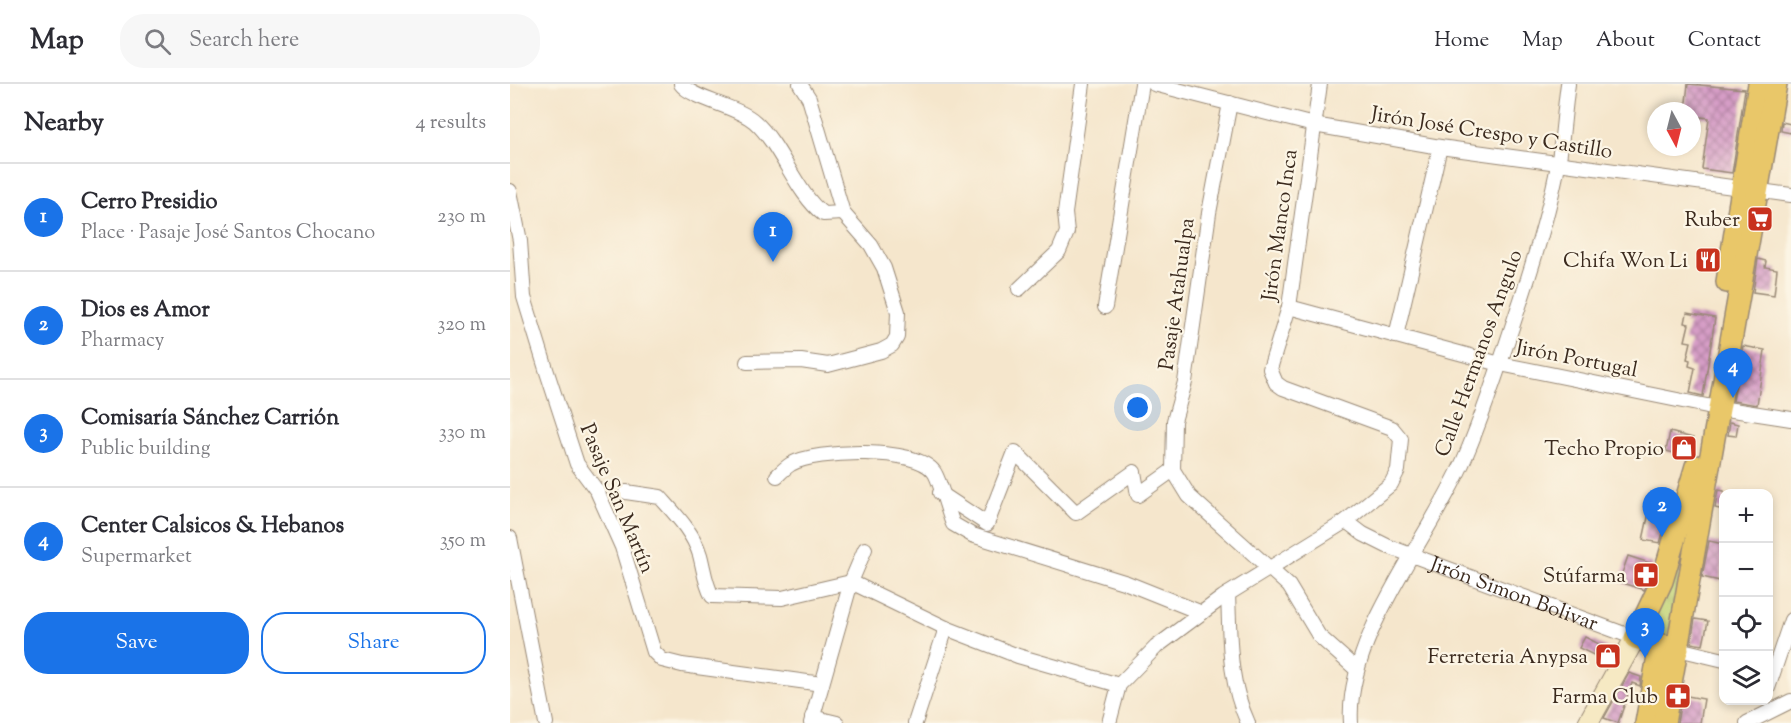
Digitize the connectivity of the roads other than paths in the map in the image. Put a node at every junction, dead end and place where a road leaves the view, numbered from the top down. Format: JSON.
{"nodes":[{"id":1,"x":681,"y":84,"type":"edge"},
{"id":2,"x":800,"y":84,"type":"edge"},
{"id":3,"x":1083,"y":84,"type":"edge"},
{"id":4,"x":1142,"y":84,"type":"edge"},
{"id":5,"x":1154,"y":84,"type":"edge"},
{"id":6,"x":1320,"y":84,"type":"edge"},
{"id":7,"x":1568,"y":84,"type":"edge"},
{"id":8,"x":1759,"y":84,"type":"edge"},
{"id":9,"x":1776,"y":84,"type":"edge"},
{"id":10,"x":1230,"y":103,"type":"junction"},
{"id":11,"x":1314,"y":125,"type":"junction"},
{"id":12,"x":1440,"y":147,"type":"junction"},
{"id":13,"x":1558,"y":165,"type":"junction"},
{"id":14,"x":1749,"y":189,"type":"junction"},
{"id":15,"x":510,"y":191,"type":"edge"},
{"id":16,"x":1791,"y":195,"type":"edge"},
{"id":17,"x":843,"y":213,"type":"junction"},
{"id":18,"x":1019,"y":289,"type":"dead end"},
{"id":19,"x":1105,"y":307,"type":"dead end"},
{"id":20,"x":1289,"y":307,"type":"junction"},
{"id":21,"x":1396,"y":336,"type":"junction"},
{"id":22,"x":747,"y":362,"type":"dead end"},
{"id":23,"x":1500,"y":364,"type":"junction"},
{"id":24,"x":1713,"y":407,"type":"junction"},
{"id":25,"x":1791,"y":419,"type":"edge"},
{"id":26,"x":1173,"y":471,"type":"junction"},
{"id":27,"x":777,"y":476,"type":"dead end"},
{"id":28,"x":626,"y":492,"type":"dead end"},
{"id":29,"x":940,"y":493,"type":"junction"},
{"id":30,"x":1346,"y":521,"type":"junction"},
{"id":31,"x":510,"y":538,"type":"edge"},
{"id":32,"x":865,"y":549,"type":"dead end"},
{"id":33,"x":1413,"y":556,"type":"junction"},
{"id":34,"x":1272,"y":569,"type":"junction"},
{"id":35,"x":851,"y":582,"type":"junction"},
{"id":36,"x":1228,"y":594,"type":"junction"},
{"id":37,"x":1202,"y":612,"type":"junction"},
{"id":38,"x":1791,"y":620,"type":"edge"},
{"id":39,"x":946,"y":628,"type":"junction"},
{"id":40,"x":1635,"y":638,"type":"junction"},
{"id":41,"x":1669,"y":647,"type":"junction"},
{"id":42,"x":1719,"y":659,"type":"edge"},
{"id":43,"x":1773,"y":667,"type":"edge"},
{"id":44,"x":1356,"y":669,"type":"junction"},
{"id":45,"x":822,"y":684,"type":"junction"},
{"id":46,"x":1119,"y":684,"type":"junction"},
{"id":47,"x":1791,"y":701,"type":"edge"},
{"id":48,"x":1764,"y":705,"type":"edge"},
{"id":49,"x":1760,"y":717,"type":"junction"},
{"id":50,"x":812,"y":720,"type":"edge"},
{"id":51,"x":546,"y":723,"type":"edge"},
{"id":52,"x":837,"y":723,"type":"edge"},
{"id":53,"x":915,"y":723,"type":"edge"},
{"id":54,"x":1109,"y":723,"type":"edge"},
{"id":55,"x":1248,"y":723,"type":"edge"},
{"id":56,"x":1351,"y":723,"type":"edge"},
{"id":57,"x":1588,"y":723,"type":"edge"},
{"id":58,"x":1646,"y":723,"type":"edge"},
{"id":59,"x":1664,"y":723,"type":"edge"},
{"id":60,"x":1747,"y":723,"type":"edge"}],
"edges":[{"from":1,"to":17,"type":"street"},
{"from":2,"to":17,"type":"street"},
{"from":3,"to":18,"type":"street"},
{"from":4,"to":19,"type":"street"},
{"from":5,"to":10,"type":"street","name":"Jirón José Crespo y Castillo"},
{"from":6,"to":11,"type":"street","name":"Jirón Manco Inca"},
{"from":7,"to":13,"type":"street","name":"Calle Hermanos Angulo"},
{"from":8,"to":14,"type":"main road"},
{"from":9,"to":14,"type":"main road"},
{"from":10,"to":11,"type":"street","name":"Jirón José Crespo y Castillo"},
{"from":10,"to":26,"type":"street","name":"Pasaje Atahualpa"},
{"from":11,"to":12,"type":"street","name":"Jirón José Crespo y Castillo"},
{"from":11,"to":20,"type":"street","name":"Jirón Manco Inca"},
{"from":12,"to":13,"type":"street","name":"Jirón José Crespo y Castillo"},
{"from":12,"to":21,"type":"street"},
{"from":13,"to":14,"type":"street","name":"Jirón José Crespo y Castillo"},
{"from":13,"to":23,"type":"street","name":"Calle Hermanos Angulo"},
{"from":14,"to":16,"type":"street","name":"Jirón José Crespo y Castillo"},
{"from":14,"to":24,"type":"main road"},
{"from":15,"to":45,"type":"street","name":"Pasaje San Martín"},
{"from":17,"to":22,"type":"street"},
{"from":20,"to":21,"type":"street","name":"Jirón Portugal"},
{"from":20,"to":30,"type":"street","name":"Jirón Manco Inca"},
{"from":21,"to":23,"type":"street","name":"Jirón Portugal"},
{"from":23,"to":24,"type":"street","name":"Jirón Portugal"},
{"from":23,"to":33,"type":"street","name":"Calle Hermanos Angulo"},
{"from":24,"to":25,"type":"street","name":"Jirón Portugal"},
{"from":24,"to":40,"type":"main road"},
{"from":24,"to":41,"type":"main road"},
{"from":26,"to":29,"type":"street"},
{"from":26,"to":34,"type":"street"},
{"from":27,"to":29,"type":"street"},
{"from":28,"to":35,"type":"street"},
{"from":29,"to":37,"type":"street"},
{"from":30,"to":33,"type":"street","name":"Jirón Simon Bolivar"},
{"from":30,"to":34,"type":"street"},
{"from":31,"to":51,"type":"street"},
{"from":32,"to":35,"type":"street"},
{"from":33,"to":40,"type":"street","name":"Jirón Simon Bolivar"},
{"from":33,"to":44,"type":"street","name":"Calle Hermanos Angulo"},
{"from":34,"to":36,"type":"street"},
{"from":34,"to":44,"type":"street"},
{"from":35,"to":39,"type":"street"},
{"from":35,"to":45,"type":"street"},
{"from":36,"to":37,"type":"street"},
{"from":36,"to":55,"type":"street"},
{"from":37,"to":46,"type":"street"},
{"from":38,"to":43,"type":"street"},
{"from":39,"to":46,"type":"street"},
{"from":39,"to":53,"type":"street"},
{"from":40,"to":41,"type":"main road","name":"Jirón Simon Bolivar"},
{"from":40,"to":57,"type":"street"},
{"from":41,"to":42,"type":"street","name":"Jirón Simon Bolivar"},
{"from":41,"to":58,"type":"main road"},
{"from":41,"to":59,"type":"main road"},
{"from":44,"to":56,"type":"street","name":"Calle Hermanos Angulo"},
{"from":45,"to":50,"type":"street"},
{"from":46,"to":54,"type":"street"},
{"from":47,"to":49,"type":"street"},
{"from":48,"to":49,"type":"street"},
{"from":49,"to":60,"type":"street"},
{"from":50,"to":52,"type":"street"}]}
